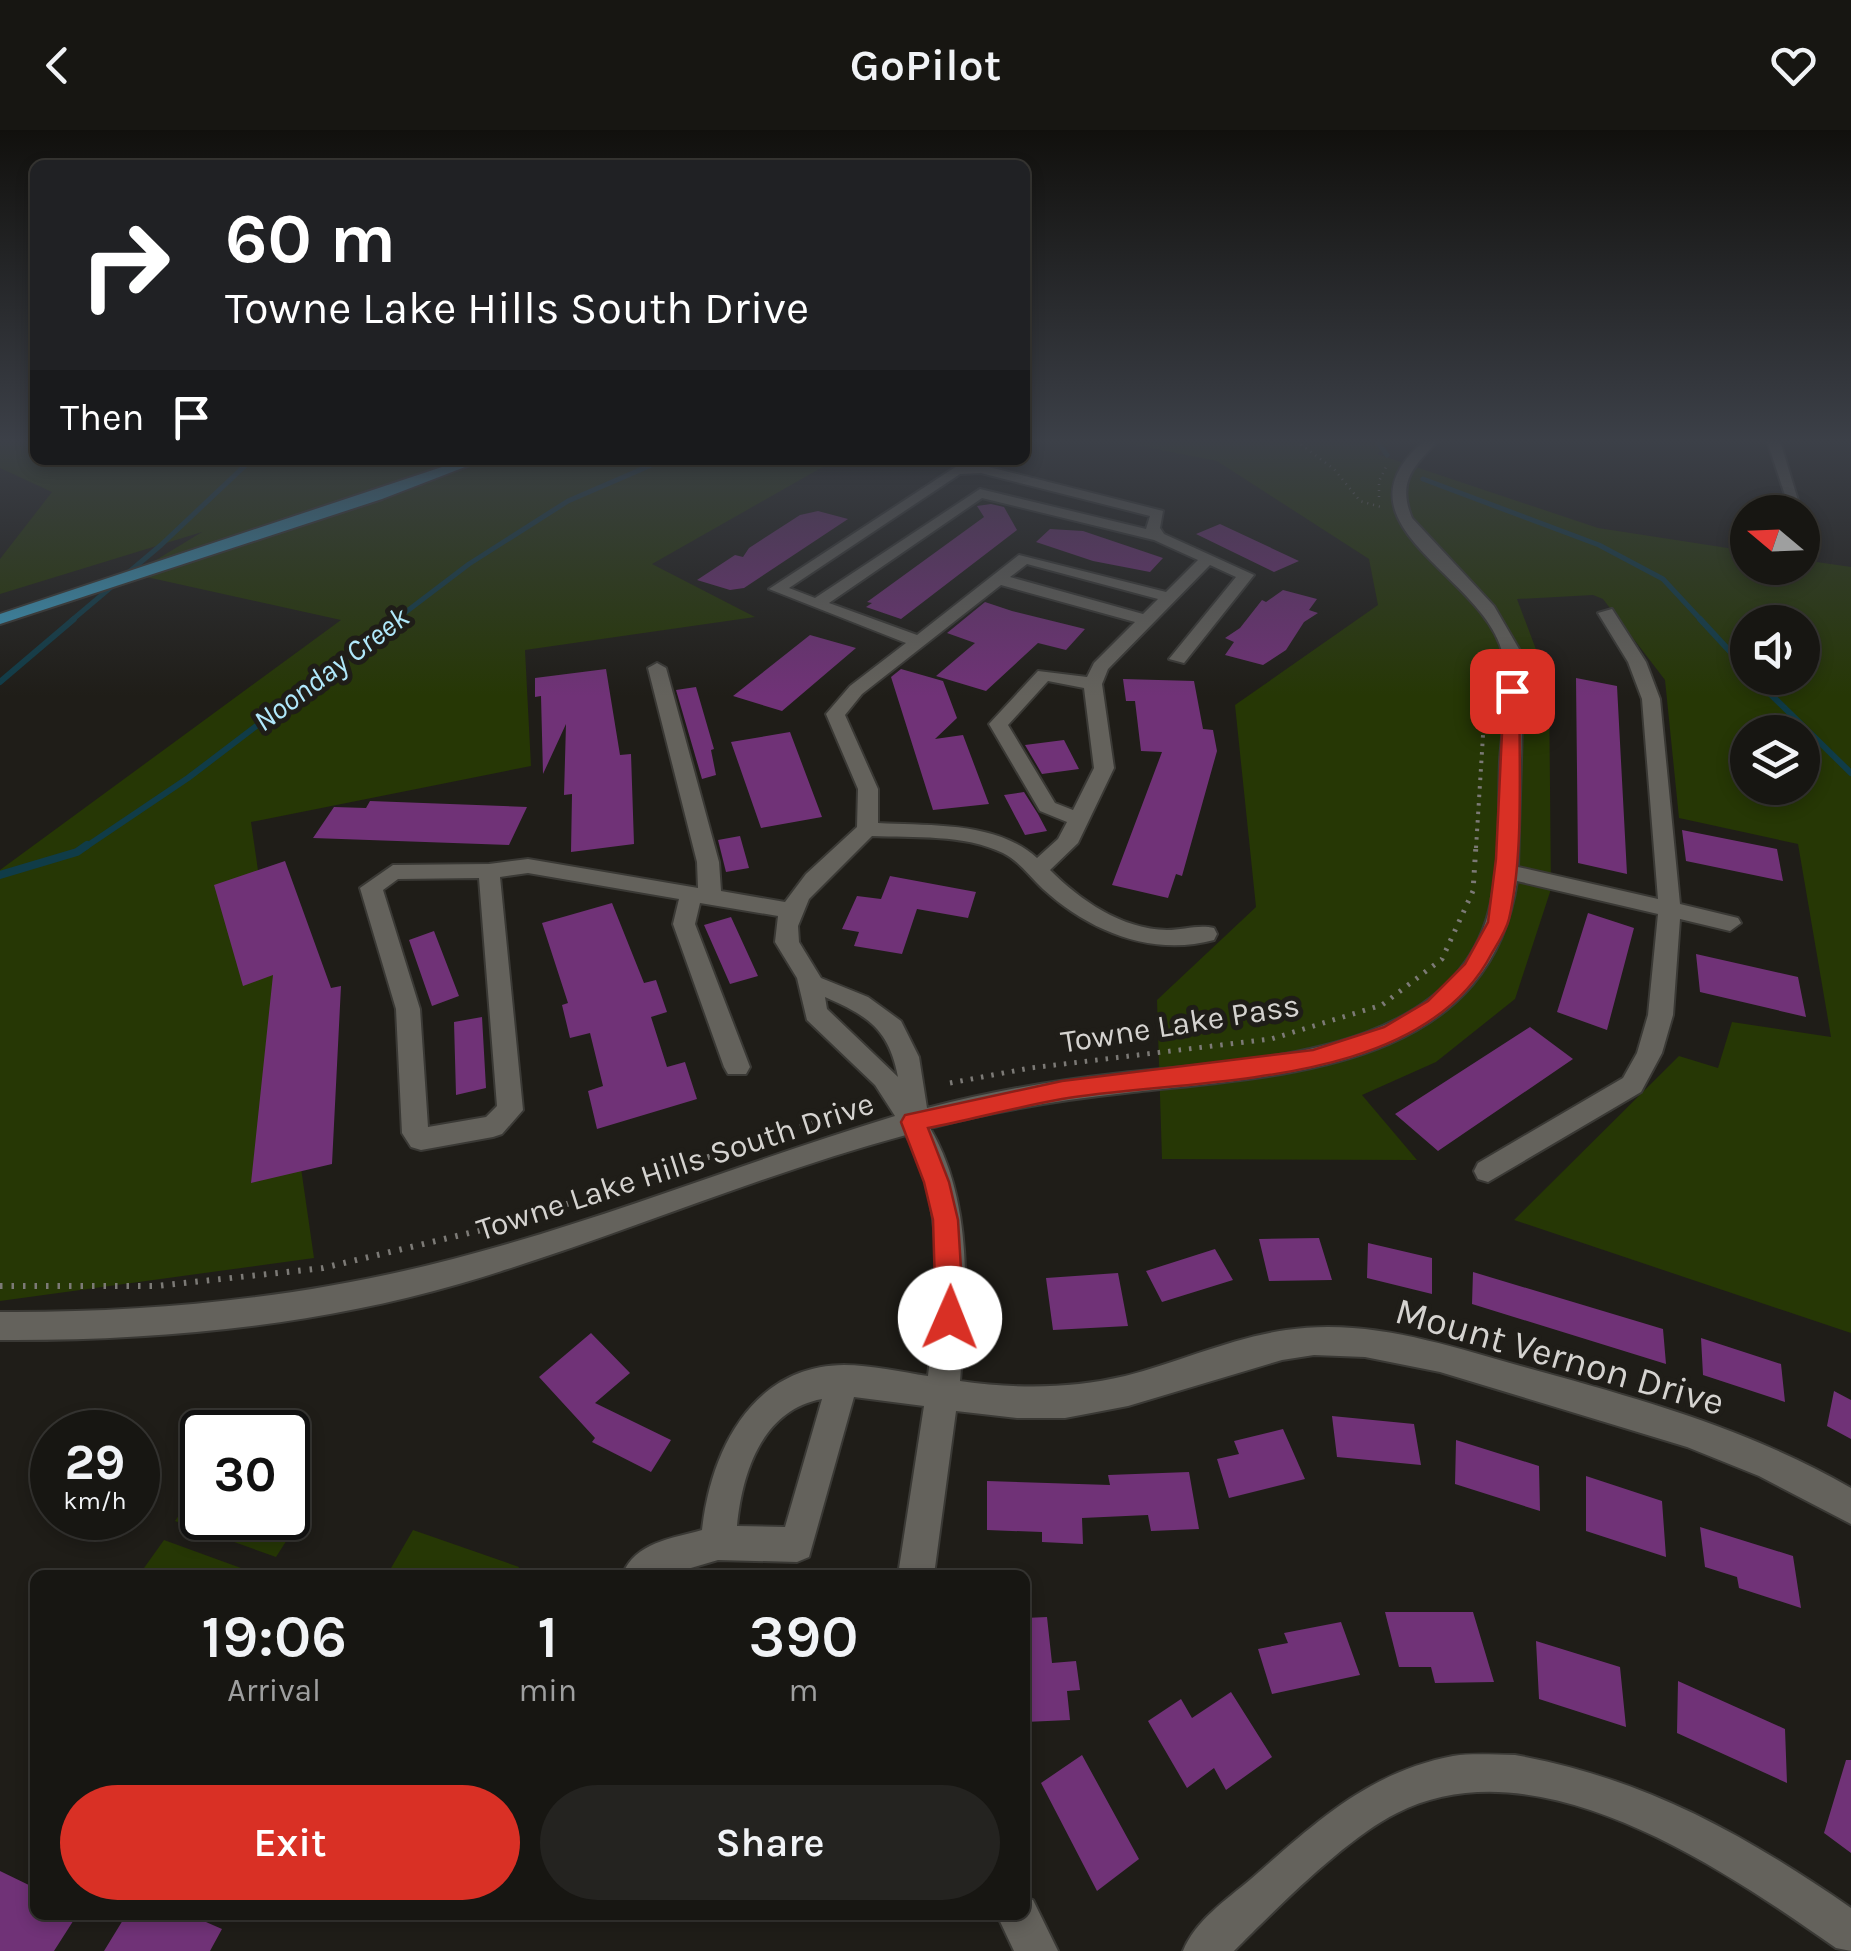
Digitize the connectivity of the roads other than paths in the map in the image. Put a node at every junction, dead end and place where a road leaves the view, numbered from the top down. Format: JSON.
{"nodes":[{"id":1,"x":242,"y":526,"type":"edge"},
{"id":2,"x":285,"y":526,"type":"edge"},
{"id":3,"x":872,"y":526,"type":"edge"},
{"id":4,"x":931,"y":526,"type":"edge"},
{"id":5,"x":1115,"y":526,"type":"edge"},
{"id":6,"x":1153,"y":526,"type":"edge"},
{"id":7,"x":1411,"y":526,"type":"edge"},
{"id":8,"x":1159,"y":537,"type":"junction"},
{"id":9,"x":1208,"y":558,"type":"junction"},
{"id":10,"x":998,"y":579,"type":"junction"},
{"id":11,"x":1167,"y":598,"type":"junction"},
{"id":12,"x":817,"y":604,"type":"junction"},
{"id":13,"x":2,"y":613,"type":"edge"},
{"id":14,"x":1606,"y":613,"type":"dead end"},
{"id":15,"x":1145,"y":620,"type":"junction"},
{"id":16,"x":919,"y":642,"type":"junction"},
{"id":17,"x":1178,"y":659,"type":"dead end"},
{"id":18,"x":657,"y":668,"type":"dead end"},
{"id":19,"x":1094,"y":684,"type":"junction"},
{"id":20,"x":1079,"y":819,"type":"junction"},
{"id":21,"x":867,"y":829,"type":"junction"},
{"id":22,"x":489,"y":871,"type":"junction"},
{"id":23,"x":1036,"y":871,"type":"junction"},
{"id":24,"x":1504,"y":871,"type":"junction"},
{"id":25,"x":701,"y":895,"type":"junction"},
{"id":26,"x":1670,"y":909,"type":"junction"},
{"id":27,"x":792,"y":912,"type":"junction"},
{"id":28,"x":1730,"y":922,"type":"dead end"},
{"id":29,"x":1206,"y":934,"type":"dead end"},
{"id":30,"x":812,"y":984,"type":"junction"},
{"id":31,"x":737,"y":1068,"type":"dead end"},
{"id":32,"x":914,"y":1122,"type":"junction"},
{"id":33,"x":1488,"y":1171,"type":"dead end"},
{"id":34,"x":0,"y":1326,"type":"edge"},
{"id":35,"x":843,"y":1380,"type":"junction"},
{"id":36,"x":942,"y":1394,"type":"junction"},
{"id":37,"x":1851,"y":1507,"type":"edge"},
{"id":38,"x":718,"y":1543,"type":"junction"},
{"id":39,"x":645,"y":1570,"type":"edge"},
{"id":40,"x":917,"y":1570,"type":"edge"},
{"id":41,"x":1021,"y":1920,"type":"edge"},
{"id":42,"x":1851,"y":1933,"type":"edge"},
{"id":43,"x":1038,"y":1951,"type":"edge"},
{"id":44,"x":1204,"y":1951,"type":"edge"}],
"edges":[{"from":1,"to":13,"type":"main road"},
{"from":2,"to":13,"type":"main road"},
{"from":3,"to":12,"type":"street"},
{"from":4,"to":12,"type":"street"},
{"from":5,"to":8,"type":"street"},
{"from":6,"to":8,"type":"street"},
{"from":7,"to":24,"type":"street","name":"Towne Lake Hills South Drive"},
{"from":8,"to":9,"type":"street"},
{"from":9,"to":11,"type":"street"},
{"from":9,"to":17,"type":"street"},
{"from":10,"to":11,"type":"street"},
{"from":10,"to":15,"type":"street"},
{"from":10,"to":16,"type":"street"},
{"from":11,"to":15,"type":"street"},
{"from":12,"to":16,"type":"street"},
{"from":14,"to":26,"type":"street"},
{"from":15,"to":19,"type":"street"},
{"from":16,"to":21,"type":"street"},
{"from":18,"to":25,"type":"street"},
{"from":19,"to":20,"type":"street"},
{"from":19,"to":20,"type":"street"},
{"from":20,"to":23,"type":"street"},
{"from":21,"to":23,"type":"street"},
{"from":21,"to":27,"type":"street"},
{"from":22,"to":22,"type":"street"},
{"from":22,"to":25,"type":"street"},
{"from":23,"to":29,"type":"street"},
{"from":24,"to":26,"type":"street"},
{"from":24,"to":32,"type":"street","name":"Towne Lake Hills South Drive"},
{"from":25,"to":27,"type":"street"},
{"from":25,"to":31,"type":"street"},
{"from":26,"to":28,"type":"street"},
{"from":26,"to":33,"type":"street"},
{"from":27,"to":30,"type":"street"},
{"from":30,"to":32,"type":"street"},
{"from":30,"to":32,"type":"street"},
{"from":32,"to":34,"type":"street","name":"Towne Lake Hills South Drive"},
{"from":32,"to":36,"type":"street"},
{"from":35,"to":36,"type":"street","name":"Mount Vernon Drive"},
{"from":35,"to":38,"type":"street"},
{"from":35,"to":38,"type":"street"},
{"from":36,"to":37,"type":"street","name":"Mount Vernon Drive"},
{"from":36,"to":40,"type":"street"},
{"from":38,"to":39,"type":"street"},
{"from":41,"to":43,"type":"street"},
{"from":42,"to":44,"type":"street"}]}
